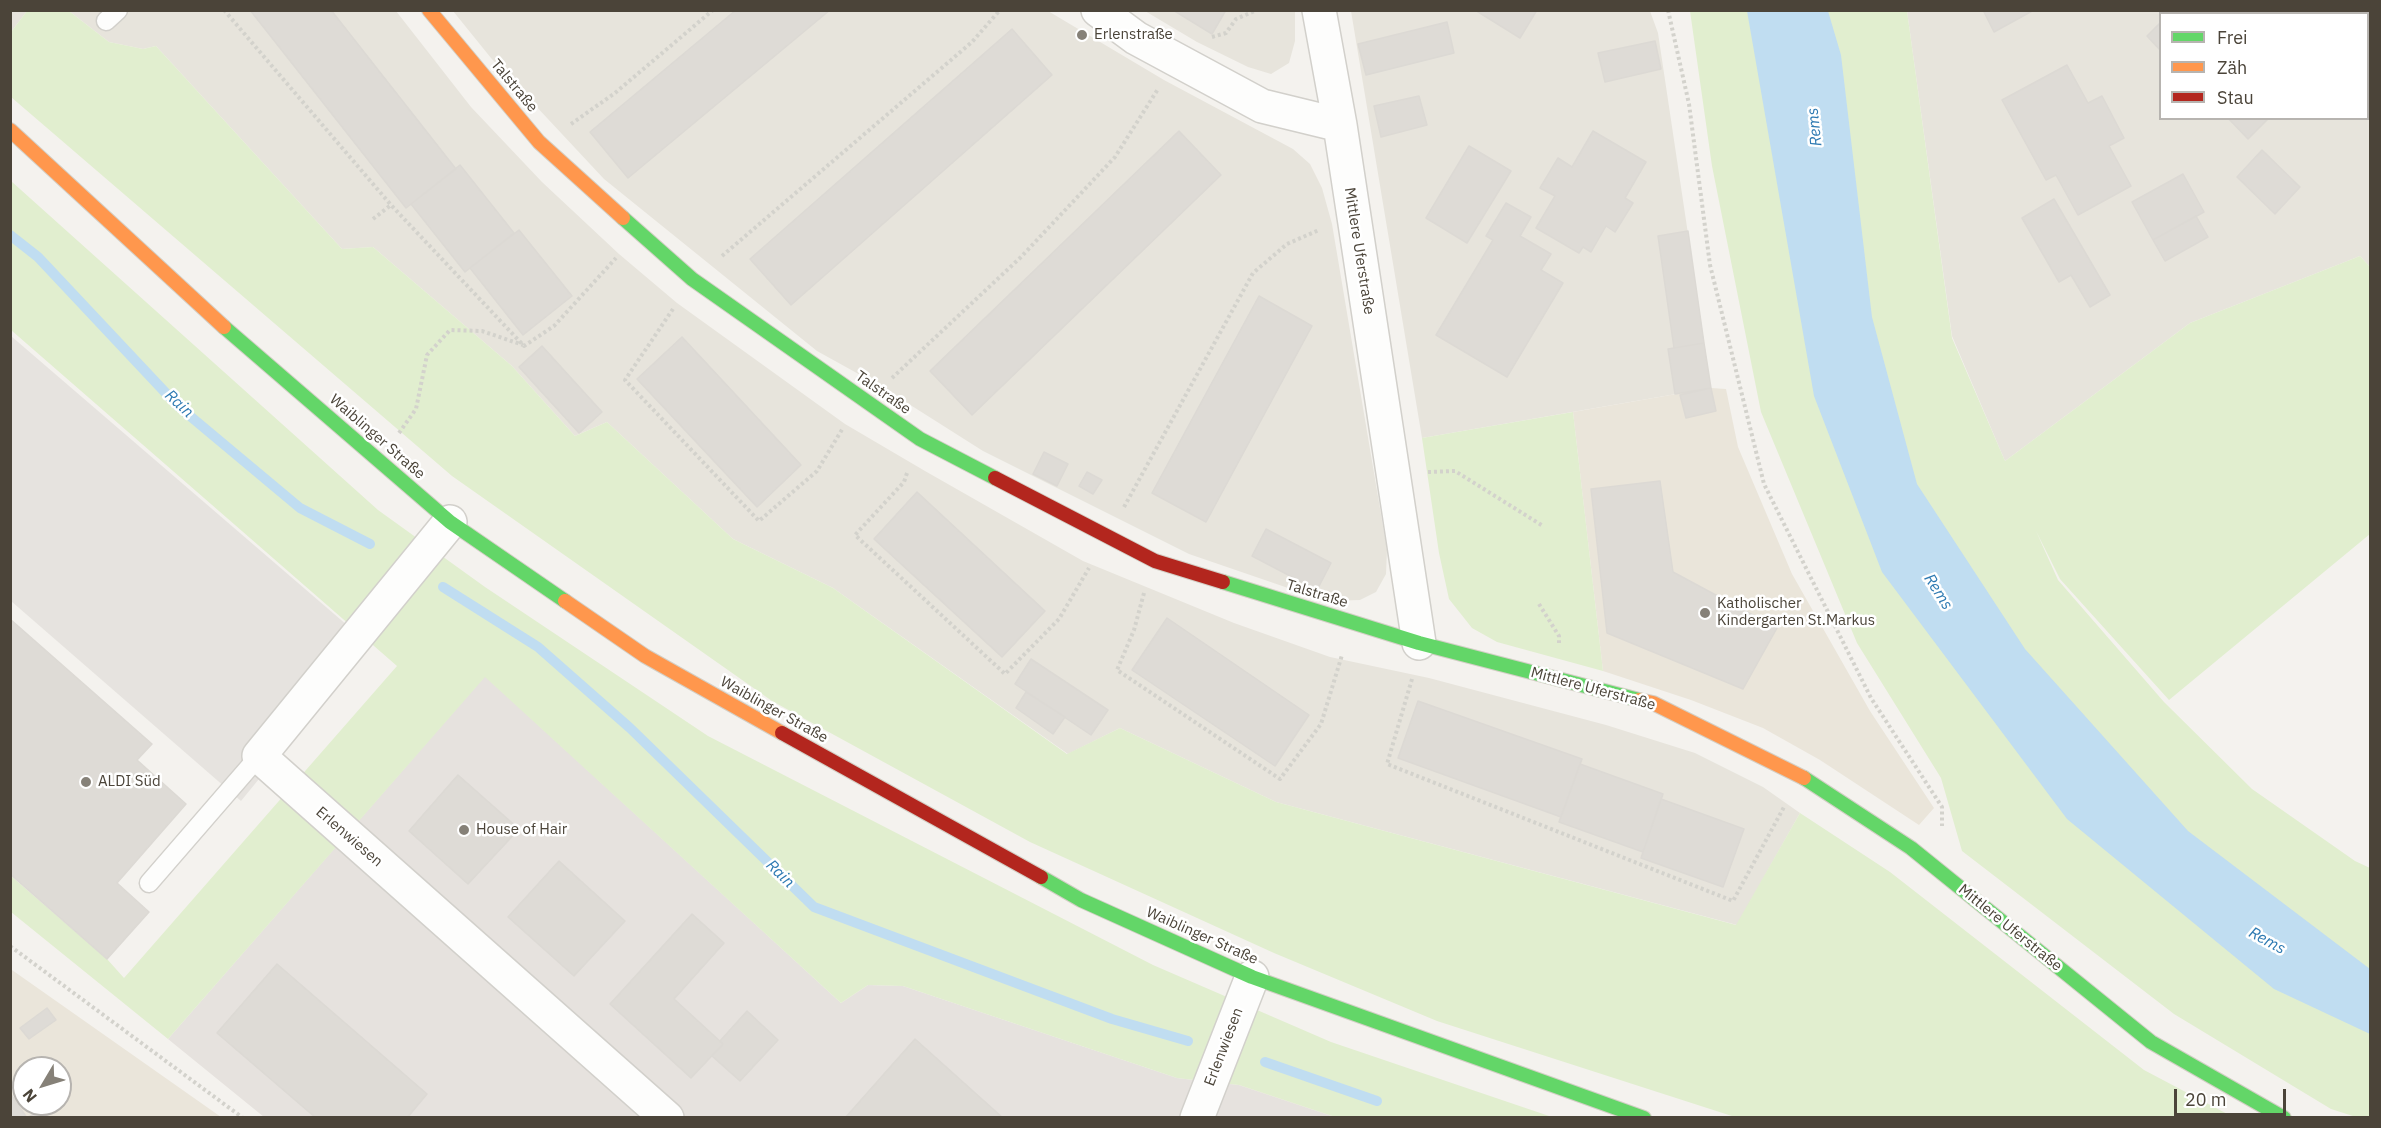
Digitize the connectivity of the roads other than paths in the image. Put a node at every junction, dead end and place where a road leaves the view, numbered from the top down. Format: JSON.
{"nodes":[{"id":1,"x":429,"y":10,"type":"edge"},
{"id":2,"x":1098,"y":10,"type":"edge"},
{"id":3,"x":1319,"y":10,"type":"edge"},
{"id":4,"x":1340,"y":125,"type":"junction"},
{"id":5,"x":10,"y":130,"type":"edge"},
{"id":6,"x":450,"y":522,"type":"junction"},
{"id":7,"x":1419,"y":643,"type":"junction"},
{"id":8,"x":259,"y":756,"type":"junction"},
{"id":9,"x":149,"y":883,"type":"dead end"},
{"id":10,"x":1252,"y":977,"type":"junction"},
{"id":11,"x":667,"y":1118,"type":"edge"},
{"id":12,"x":1197,"y":1118,"type":"edge"},
{"id":13,"x":1644,"y":1118,"type":"edge"},
{"id":14,"x":2284,"y":1118,"type":"edge"}],
"edges":[{"from":1,"to":7,"type":"street","name":"Talstraße"},
{"from":2,"to":4,"type":"street"},
{"from":3,"to":4,"type":"street","name":"Mittlere Uferstraße"},
{"from":4,"to":7,"type":"street","name":"Mittlere Uferstraße"},
{"from":5,"to":6,"type":"street","name":"Waiblinger Straße"},
{"from":6,"to":8,"type":"street"},
{"from":6,"to":10,"type":"street","name":"Waiblinger Straße"},
{"from":7,"to":14,"type":"street","name":"Mittlere Uferstraße"},
{"from":8,"to":9,"type":"lane"},
{"from":8,"to":11,"type":"street","name":"Erlenwiesen"},
{"from":10,"to":12,"type":"street","name":"Erlenwiesen"},
{"from":10,"to":13,"type":"street","name":"Waiblinger Straße"}]}
